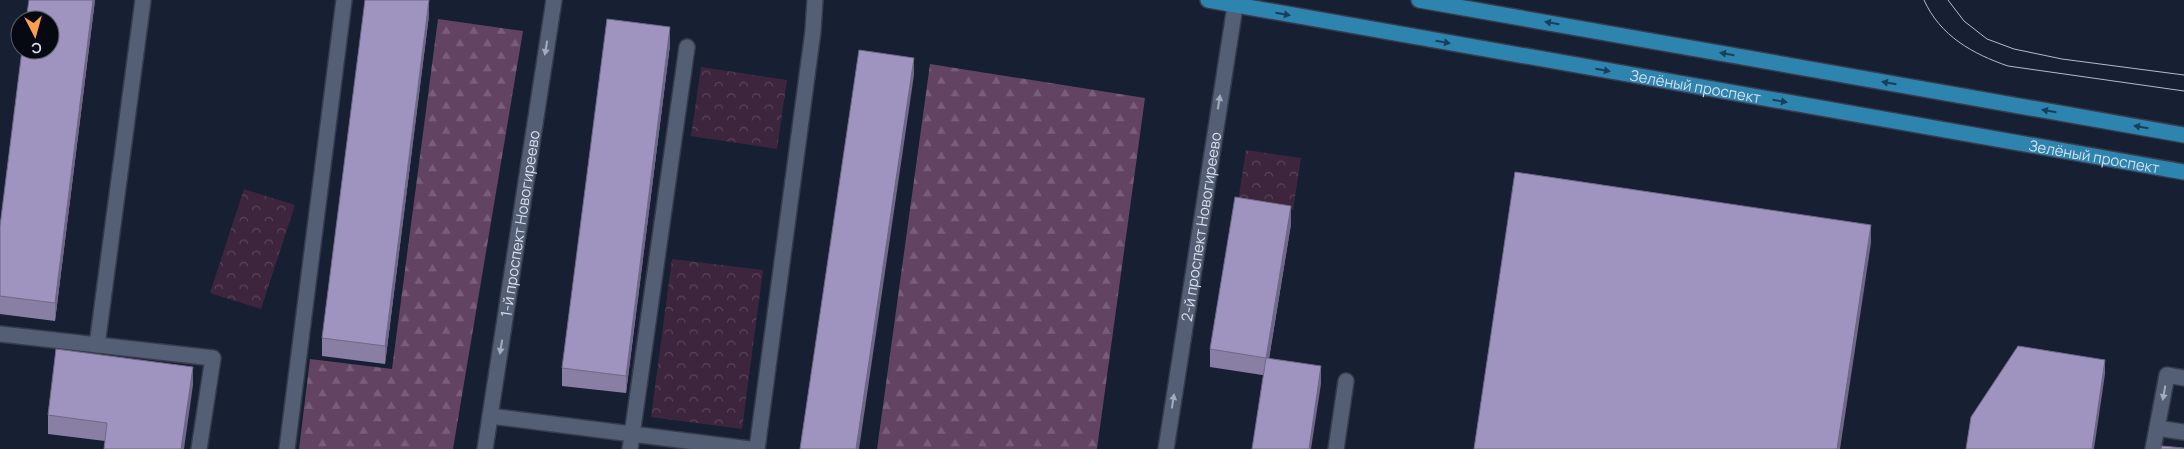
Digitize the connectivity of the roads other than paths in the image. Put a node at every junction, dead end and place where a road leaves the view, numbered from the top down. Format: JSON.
{"nodes":[{"id":1,"x":143,"y":0,"type":"edge"},
{"id":2,"x":344,"y":0,"type":"edge"},
{"id":3,"x":554,"y":0,"type":"edge"},
{"id":4,"x":815,"y":0,"type":"edge"},
{"id":5,"x":1208,"y":0,"type":"edge"},
{"id":6,"x":1419,"y":0,"type":"edge"},
{"id":7,"x":1235,"y":3,"type":"edge"},
{"id":8,"x":687,"y":47,"type":"dead end"},
{"id":9,"x":2184,"y":134,"type":"edge"},
{"id":10,"x":2184,"y":172,"type":"edge"},
{"id":11,"x":0,"y":334,"type":"edge"},
{"id":12,"x":97,"y":345,"type":"junction"},
{"id":13,"x":2184,"y":378,"type":"edge"},
{"id":14,"x":1346,"y":381,"type":"dead end"},
{"id":15,"x":490,"y":416,"type":"junction"},
{"id":16,"x":2157,"y":428,"type":"junction"},
{"id":17,"x":2184,"y":432,"type":"edge"},
{"id":18,"x":631,"y":442,"type":"edge"},
{"id":19,"x":199,"y":449,"type":"edge"},
{"id":20,"x":288,"y":449,"type":"edge"},
{"id":21,"x":485,"y":449,"type":"edge"},
{"id":22,"x":750,"y":449,"type":"edge"},
{"id":23,"x":758,"y":449,"type":"edge"},
{"id":24,"x":1166,"y":449,"type":"edge"},
{"id":25,"x":1336,"y":449,"type":"edge"},
{"id":26,"x":2153,"y":449,"type":"edge"}],
"edges":[{"from":1,"to":12,"type":"street"},
{"from":2,"to":20,"type":"street"},
{"from":3,"to":15,"type":"street","name":"1-й проспект Новогиреево","one_way":true},
{"from":4,"to":23,"type":"street"},
{"from":5,"to":7,"type":"main road","name":"Зелёный проспект"},
{"from":9,"to":6,"type":"main road","one_way":true},
{"from":7,"to":10,"type":"main road","name":"Зелёный проспект","one_way":true},
{"from":24,"to":7,"type":"street","name":"2-й проспект Новогиреево","one_way":true},
{"from":8,"to":18,"type":"street"},
{"from":11,"to":12,"type":"street"},
{"from":12,"to":19,"type":"street"},
{"from":13,"to":16,"type":"street","one_way":true},
{"from":14,"to":25,"type":"street"},
{"from":15,"to":18,"type":"street"},
{"from":15,"to":21,"type":"street","name":"1-й проспект Новогиреево"},
{"from":16,"to":17,"type":"street"},
{"from":16,"to":26,"type":"street"},
{"from":18,"to":22,"type":"street"}]}
